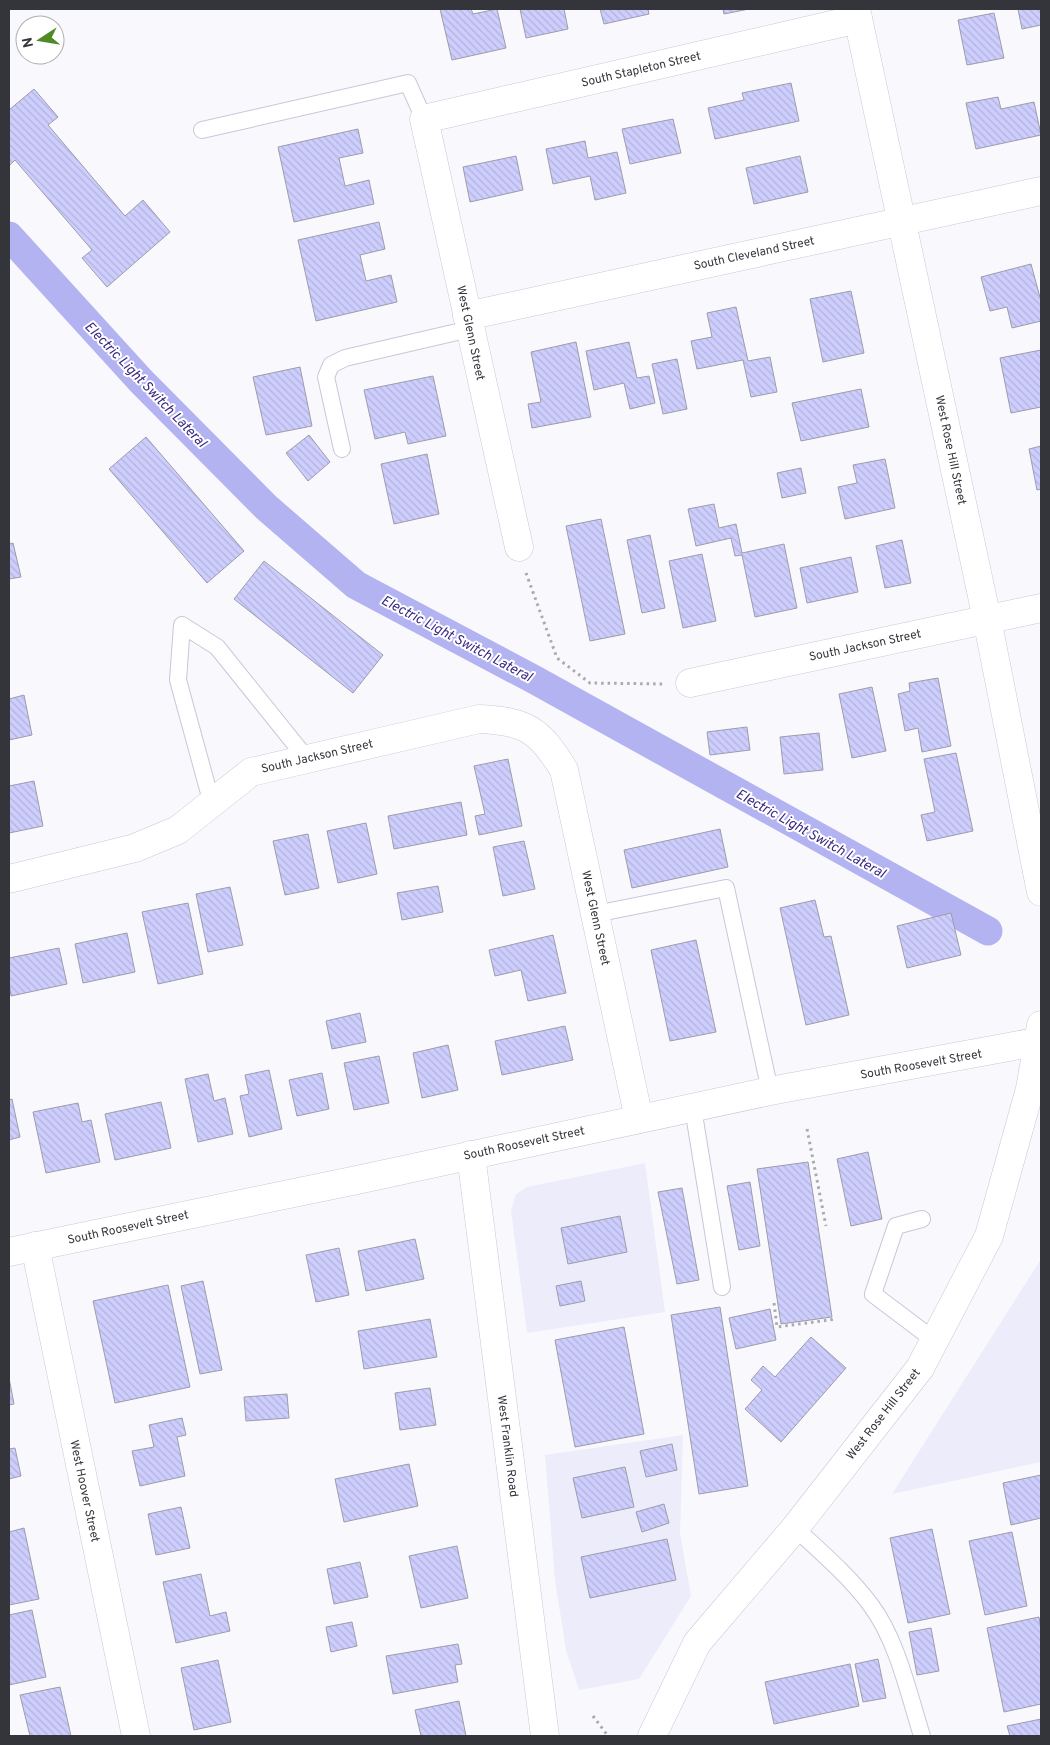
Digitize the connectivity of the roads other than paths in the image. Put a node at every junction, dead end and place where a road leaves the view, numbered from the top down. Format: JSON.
{"nodes":[{"id":1,"x":857,"y":14,"type":"edge"},
{"id":2,"x":424,"y":120,"type":"junction"},
{"id":3,"x":202,"y":130,"type":"dead end"},
{"id":4,"x":1041,"y":191,"type":"edge"},
{"id":5,"x":902,"y":222,"type":"junction"},
{"id":6,"x":469,"y":323,"type":"junction"},
{"id":7,"x":342,"y":449,"type":"dead end"},
{"id":8,"x":518,"y":547,"type":"road end"},
{"id":9,"x":1041,"y":608,"type":"edge"},
{"id":10,"x":988,"y":619,"type":"junction"},
{"id":11,"x":690,"y":683,"type":"road end"},
{"id":12,"x":529,"y":729,"type":"joint"},
{"id":13,"x":307,"y":759,"type":"junction"},
{"id":14,"x":212,"y":804,"type":"junction"},
{"id":15,"x":1036,"y":833,"type":"edge"},
{"id":16,"x":9,"y":879,"type":"edge"},
{"id":17,"x":1041,"y":892,"type":"edge"},
{"id":18,"x":595,"y":914,"type":"junction"},
{"id":19,"x":1040,"y":1035,"type":"edge"},
{"id":20,"x":770,"y":1091,"type":"junction"},
{"id":21,"x":693,"y":1108,"type":"junction"},
{"id":22,"x":639,"y":1119,"type":"junction"},
{"id":23,"x":471,"y":1155,"type":"junction"},
{"id":24,"x":922,"y":1219,"type":"dead end"},
{"id":25,"x":35,"y":1246,"type":"junction"},
{"id":26,"x":9,"y":1252,"type":"edge"},
{"id":27,"x":722,"y":1287,"type":"dead end"},
{"id":28,"x":934,"y":1340,"type":"junction"},
{"id":29,"x":795,"y":1528,"type":"junction"},
{"id":30,"x":136,"y":1736,"type":"edge"},
{"id":31,"x":545,"y":1736,"type":"edge"},
{"id":32,"x":652,"y":1736,"type":"edge"},
{"id":33,"x":922,"y":1736,"type":"edge"}],
"edges":[{"from":1,"to":2,"type":"street","name":"South Stapleton Street"},
{"from":1,"to":5,"type":"street","name":"West Rose Hill Street"},
{"from":2,"to":3,"type":"lane"},
{"from":2,"to":6,"type":"street","name":"West Glenn Street"},
{"from":4,"to":5,"type":"street","name":"South Cleveland Street"},
{"from":5,"to":6,"type":"street","name":"South Cleveland Street"},
{"from":5,"to":10,"type":"street","name":"West Rose Hill Street"},
{"from":6,"to":7,"type":"lane"},
{"from":6,"to":8,"type":"street","name":"West Glenn Street"},
{"from":9,"to":10,"type":"street","name":"South Jackson Street"},
{"from":10,"to":11,"type":"street","name":"South Jackson Street"},
{"from":10,"to":15,"type":"street","name":"West Rose Hill Street"},
{"from":12,"to":13,"type":"street","name":"South Jackson Street"},
{"from":12,"to":18,"type":"street","name":"West Glenn Street"},
{"from":13,"to":14,"type":"street","name":"South Jackson Street"},
{"from":13,"to":14,"type":"lane"},
{"from":14,"to":16,"type":"street","name":"South Jackson Street"},
{"from":15,"to":17,"type":"street","name":"West Rose Hill Street"},
{"from":18,"to":20,"type":"lane"},
{"from":18,"to":22,"type":"street","name":"West Glenn Street"},
{"from":19,"to":20,"type":"street","name":"South Roosevelt Street"},
{"from":19,"to":28,"type":"street","name":"West Rose Hill Street"},
{"from":20,"to":21,"type":"street","name":"South Roosevelt Street"},
{"from":21,"to":22,"type":"street","name":"South Roosevelt Street"},
{"from":21,"to":27,"type":"lane"},
{"from":22,"to":23,"type":"street","name":"South Roosevelt Street"},
{"from":23,"to":25,"type":"street","name":"South Roosevelt Street"},
{"from":23,"to":31,"type":"street","name":"West Franklin Road"},
{"from":24,"to":28,"type":"lane"},
{"from":25,"to":26,"type":"street","name":"South Roosevelt Street"},
{"from":25,"to":30,"type":"street","name":"West Hoover Street"},
{"from":28,"to":29,"type":"street","name":"West Rose Hill Street"},
{"from":29,"to":32,"type":"street","name":"West Rose Hill Street"},
{"from":29,"to":33,"type":"lane"}]}
